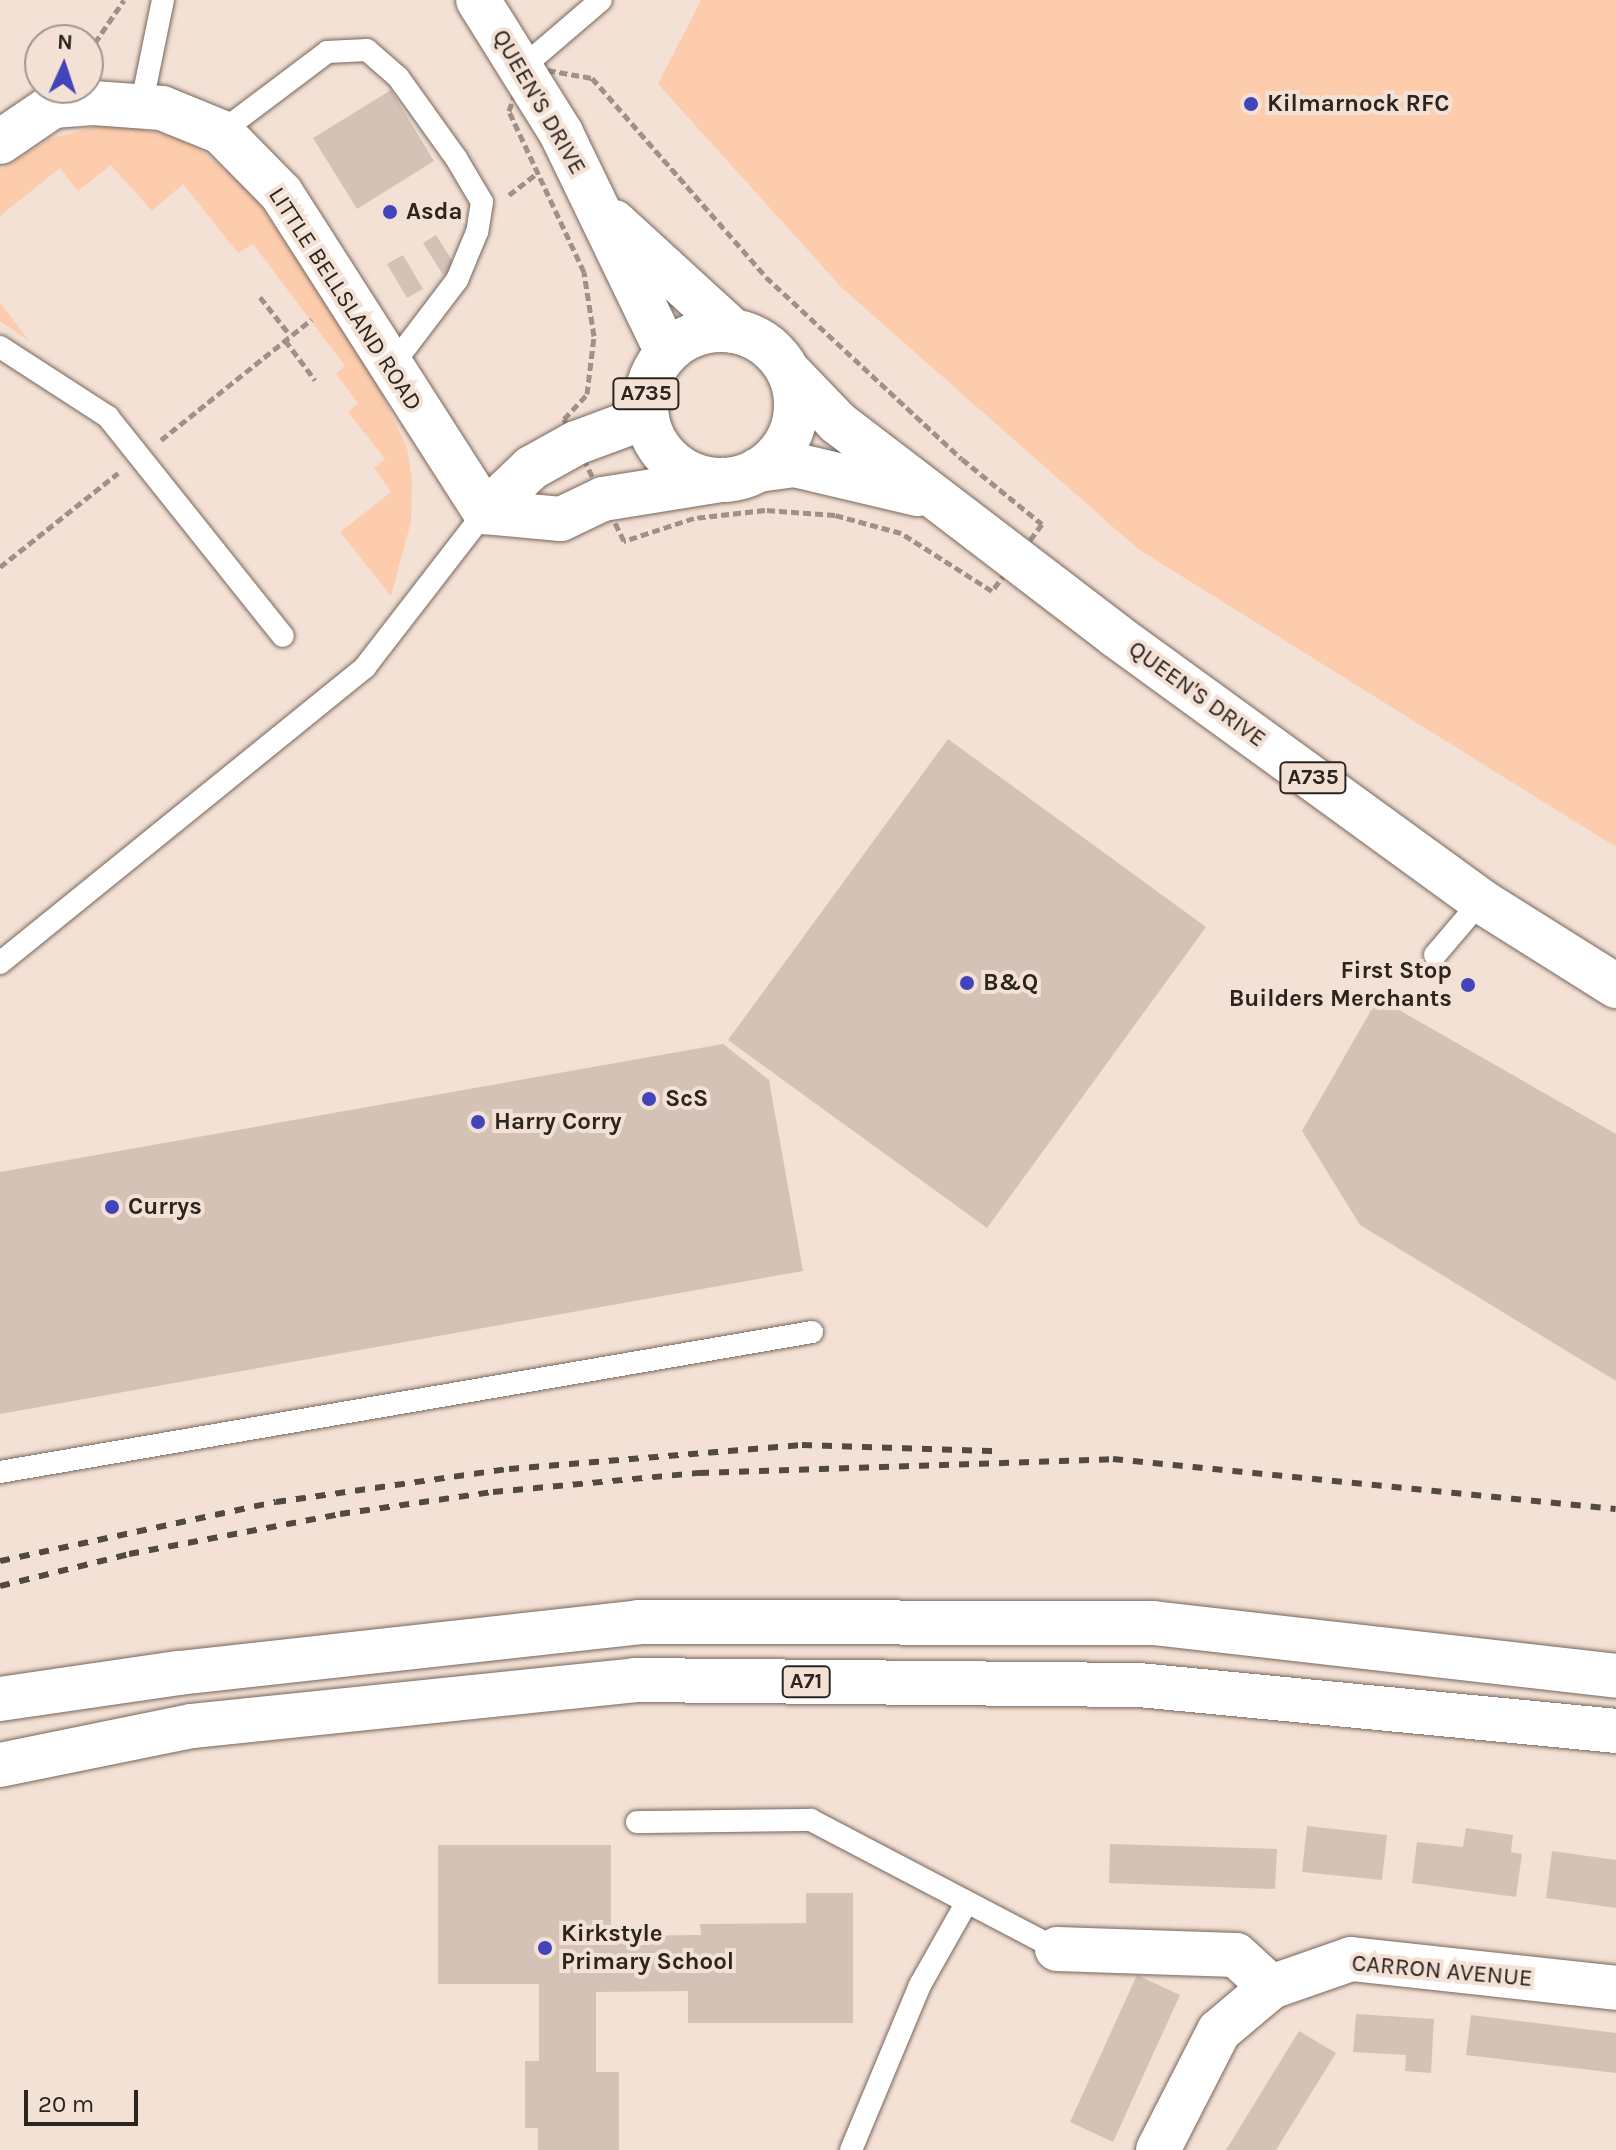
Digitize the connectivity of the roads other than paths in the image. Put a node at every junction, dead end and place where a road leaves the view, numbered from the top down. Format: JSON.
{"nodes":[{"id":1,"x":163,"y":0,"type":"edge"},
{"id":2,"x":478,"y":0,"type":"edge"},
{"id":3,"x":601,"y":0,"type":"edge"},
{"id":4,"x":524,"y":66,"type":"junction"},
{"id":5,"x":141,"y":107,"type":"junction"},
{"id":6,"x":221,"y":132,"type":"junction"},
{"id":7,"x":0,"y":142,"type":"edge"},
{"id":8,"x":597,"y":206,"type":"junction"},
{"id":9,"x":733,"y":331,"type":"junction"},
{"id":10,"x":0,"y":347,"type":"edge"},
{"id":11,"x":667,"y":352,"type":"junction"},
{"id":12,"x":390,"y":368,"type":"junction"},
{"id":13,"x":789,"y":372,"type":"junction"},
{"id":14,"x":646,"y":417,"type":"junction"},
{"id":15,"x":740,"y":475,"type":"junction"},
{"id":16,"x":943,"y":501,"type":"junction"},
{"id":17,"x":485,"y":512,"type":"junction"},
{"id":18,"x":283,"y":636,"type":"dead end"},
{"id":19,"x":1481,"y":901,"type":"junction"},
{"id":20,"x":1435,"y":955,"type":"dead end"},
{"id":21,"x":0,"y":963,"type":"edge"},
{"id":22,"x":1616,"y":986,"type":"edge"},
{"id":23,"x":812,"y":1332,"type":"dead end"},
{"id":24,"x":0,"y":1472,"type":"edge"},
{"id":25,"x":1616,"y":1676,"type":"edge"},
{"id":26,"x":0,"y":1699,"type":"edge"},
{"id":27,"x":1616,"y":1731,"type":"edge"},
{"id":28,"x":0,"y":1765,"type":"edge"},
{"id":29,"x":637,"y":1822,"type":"dead end"},
{"id":30,"x":967,"y":1902,"type":"junction"},
{"id":31,"x":1057,"y":1949,"type":"joint"},
{"id":32,"x":1271,"y":1987,"type":"junction"},
{"id":33,"x":1616,"y":1988,"type":"edge"},
{"id":34,"x":851,"y":2150,"type":"edge"},
{"id":35,"x":1158,"y":2150,"type":"edge"}],
"edges":[{"from":1,"to":5,"type":"lane"},
{"from":2,"to":4,"type":"main road","name":"QUEEN'S DRIVE","number":"A735"},
{"from":3,"to":4,"type":"lane"},
{"from":4,"to":8,"type":"main road","name":"QUEEN'S DRIVE","number":"A735"},
{"from":5,"to":6,"type":"main road","name":"LITTLE BELLSLAND ROAD"},
{"from":5,"to":7,"type":"main road","name":"LITTLE BELLSLAND ROAD"},
{"from":6,"to":12,"type":"main road","name":"LITTLE BELLSLAND ROAD"},
{"from":6,"to":12,"type":"lane"},
{"from":8,"to":9,"type":"main road","name":"QUEEN'S DRIVE","number":"A735"},
{"from":8,"to":11,"type":"main road","name":"QUEEN'S DRIVE","number":"A735"},
{"from":9,"to":11,"type":"main road","number":"A735"},
{"from":9,"to":13,"type":"main road","number":"A735"},
{"from":10,"to":18,"type":"lane"},
{"from":11,"to":14,"type":"main road","number":"A735"},
{"from":12,"to":17,"type":"main road","name":"LITTLE BELLSLAND ROAD"},
{"from":13,"to":15,"type":"main road"},
{"from":13,"to":16,"type":"main road","name":"QUEEN'S DRIVE","number":"A735"},
{"from":14,"to":15,"type":"main road","number":"A735"},
{"from":14,"to":17,"type":"main road"},
{"from":15,"to":16,"type":"main road","name":"QUEEN'S DRIVE","number":"A735"},
{"from":15,"to":17,"type":"main road","name":"QUEEN'S DRIVE"},
{"from":16,"to":19,"type":"main road","name":"QUEEN'S DRIVE","number":"A735"},
{"from":17,"to":21,"type":"lane"},
{"from":19,"to":20,"type":"lane"},
{"from":19,"to":22,"type":"main road","name":"QUEEN'S DRIVE","number":"A735"},
{"from":23,"to":24,"type":"lane"},
{"from":25,"to":26,"type":"main road"},
{"from":27,"to":28,"type":"main road","number":"A71"},
{"from":29,"to":30,"type":"lane"},
{"from":30,"to":31,"type":"lane"},
{"from":30,"to":34,"type":"lane"},
{"from":31,"to":32,"type":"main road"},
{"from":32,"to":33,"type":"main road","name":"CARRON AVENUE"},
{"from":32,"to":35,"type":"main road","name":"CARRON AVENUE"}]}
